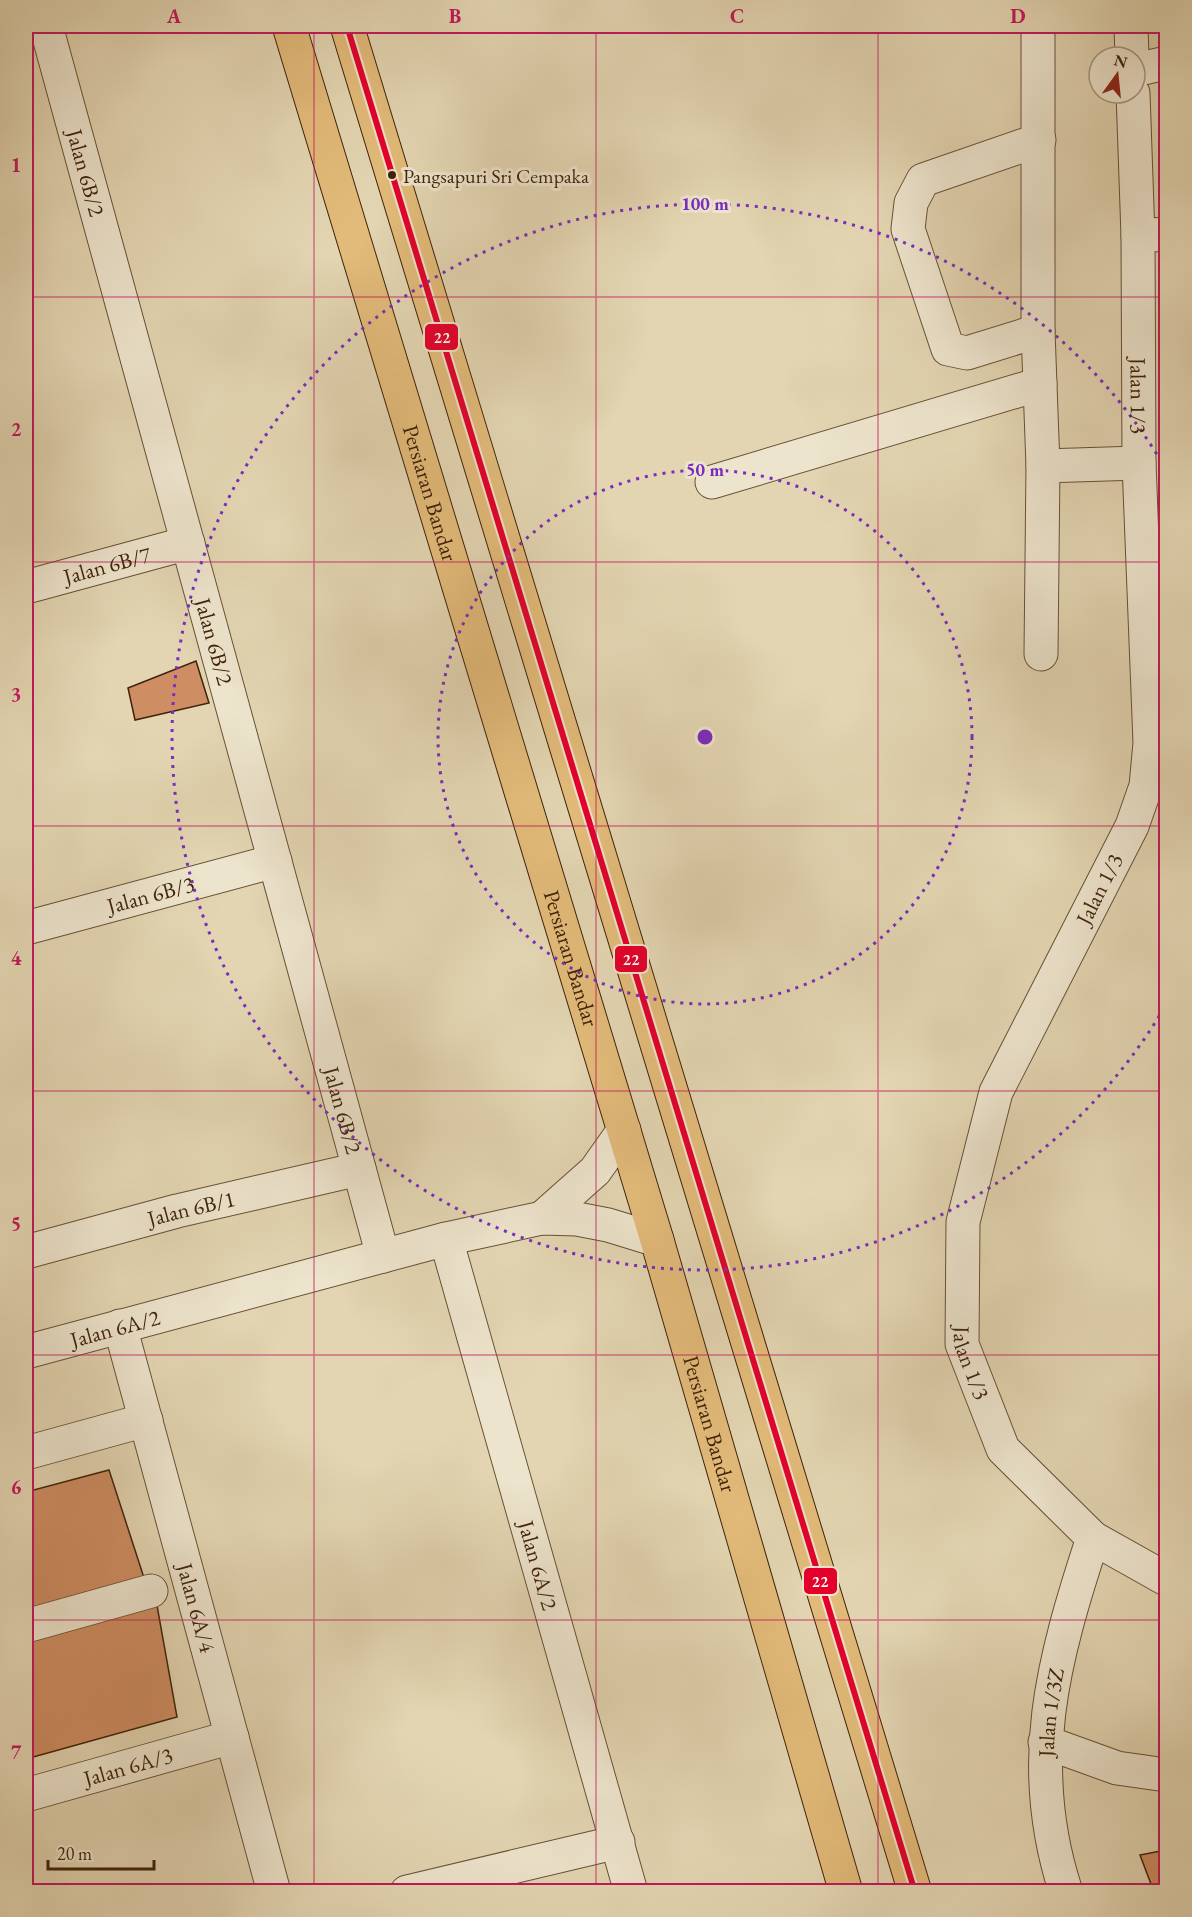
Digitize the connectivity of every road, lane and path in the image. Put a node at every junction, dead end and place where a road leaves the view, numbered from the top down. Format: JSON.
{"nodes":[{"id":1,"x":46,"y":26,"type":"edge"},
{"id":2,"x":289,"y":26,"type":"edge"},
{"id":3,"x":347,"y":26,"type":"edge"},
{"id":4,"x":1038,"y":26,"type":"edge"},
{"id":5,"x":1131,"y":26,"type":"edge"},
{"id":6,"x":1132,"y":45,"type":"edge"},
{"id":7,"x":1167,"y":63,"type":"edge"},
{"id":8,"x":1147,"y":67,"type":"edge"},
{"id":9,"x":1135,"y":105,"type":"edge"},
{"id":10,"x":1039,"y":140,"type":"junction"},
{"id":11,"x":1152,"y":235,"type":"edge"},
{"id":12,"x":1038,"y":331,"type":"junction"},
{"id":13,"x":1040,"y":384,"type":"junction"},
{"id":14,"x":1139,"y":463,"type":"junction"},
{"id":15,"x":1043,"y":466,"type":"junction"},
{"id":16,"x":712,"y":482,"type":"dead end"},
{"id":17,"x":188,"y":543,"type":"junction"},
{"id":18,"x":26,"y":586,"type":"edge"},
{"id":19,"x":1041,"y":654,"type":"dead end"},
{"id":20,"x":1157,"y":701,"type":"edge"},
{"id":21,"x":275,"y":861,"type":"junction"},
{"id":22,"x":26,"y":928,"type":"edge"},
{"id":23,"x":624,"y":1130,"type":"junction"},
{"id":24,"x":359,"y":1169,"type":"junction"},
{"id":25,"x":542,"y":1218,"type":"junction"},
{"id":26,"x":446,"y":1239,"type":"junction"},
{"id":27,"x":657,"y":1240,"type":"junction"},
{"id":28,"x":26,"y":1252,"type":"edge"},
{"id":29,"x":383,"y":1256,"type":"junction"},
{"id":30,"x":120,"y":1326,"type":"junction"},
{"id":31,"x":26,"y":1352,"type":"edge"},
{"id":32,"x":146,"y":1420,"type":"junction"},
{"id":33,"x":26,"y":1453,"type":"edge"},
{"id":34,"x":1093,"y":1538,"type":"junction"},
{"id":35,"x":1167,"y":1579,"type":"edge"},
{"id":36,"x":151,"y":1591,"type":"dead end"},
{"id":37,"x":26,"y":1626,"type":"edge"},
{"id":38,"x":232,"y":1737,"type":"junction"},
{"id":39,"x":1045,"y":1742,"type":"junction"},
{"id":40,"x":1167,"y":1775,"type":"edge"},
{"id":41,"x":26,"y":1795,"type":"edge"},
{"id":42,"x":618,"y":1842,"type":"junction"},
{"id":43,"x":267,"y":1890,"type":"edge"},
{"id":44,"x":407,"y":1892,"type":"edge"},
{"id":45,"x":631,"y":1892,"type":"edge"},
{"id":46,"x":846,"y":1892,"type":"edge"},
{"id":47,"x":915,"y":1892,"type":"edge"},
{"id":48,"x":1066,"y":1892,"type":"edge"}],
"edges":[{"from":1,"to":17,"type":"street","name":"Jalan 6B/2"},
{"from":2,"to":23,"type":"main road","name":"Persiaran Bandar"},
{"from":3,"to":47,"type":"main road"},
{"from":4,"to":10,"type":"street"},
{"from":5,"to":6,"type":"street"},
{"from":7,"to":8,"type":"street"},
{"from":9,"to":11,"type":"street","name":"Jalan 1/3"},
{"from":10,"to":12,"type":"street"},
{"from":10,"to":12,"type":"street"},
{"from":11,"to":14,"type":"street","name":"Jalan 1/3"},
{"from":12,"to":13,"type":"street"},
{"from":13,"to":15,"type":"street"},
{"from":13,"to":16,"type":"street"},
{"from":14,"to":15,"type":"street"},
{"from":14,"to":20,"type":"street","name":"Jalan 1/3"},
{"from":15,"to":19,"type":"street"},
{"from":17,"to":18,"type":"street","name":"Jalan 6B/7"},
{"from":17,"to":21,"type":"street","name":"Jalan 6B/2"},
{"from":20,"to":34,"type":"street","name":"Jalan 1/3"},
{"from":21,"to":22,"type":"street","name":"Jalan 6B/3"},
{"from":21,"to":24,"type":"street","name":"Jalan 6B/2"},
{"from":23,"to":25,"type":"street","name":"Jalan 6A/2"},
{"from":23,"to":27,"type":"main road","name":"Persiaran Bandar"},
{"from":24,"to":28,"type":"street","name":"Jalan 6B/1"},
{"from":24,"to":29,"type":"street","name":"Jalan 6B/2"},
{"from":25,"to":26,"type":"street","name":"Jalan 6A/2"},
{"from":25,"to":27,"type":"street","name":"Jalan 6A/2"},
{"from":26,"to":29,"type":"street","name":"Jalan 6A/2"},
{"from":26,"to":42,"type":"street","name":"Jalan 6A/2"},
{"from":27,"to":46,"type":"main road","name":"Persiaran Bandar"},
{"from":29,"to":30,"type":"street","name":"Jalan 6A/2"},
{"from":30,"to":31,"type":"street","name":"Jalan 6A/2"},
{"from":30,"to":32,"type":"street","name":"Jalan 6A/4"},
{"from":32,"to":33,"type":"street"},
{"from":32,"to":38,"type":"street","name":"Jalan 6A/4"},
{"from":34,"to":35,"type":"street","name":"Jalan 1/3"},
{"from":34,"to":39,"type":"street","name":"Jalan 1/3Z"},
{"from":36,"to":37,"type":"street"},
{"from":38,"to":41,"type":"street","name":"Jalan 6A/3"},
{"from":38,"to":43,"type":"street","name":"Jalan 6A/4"},
{"from":39,"to":40,"type":"street"},
{"from":39,"to":48,"type":"street","name":"Jalan 1/3Z"},
{"from":42,"to":44,"type":"street"},
{"from":42,"to":45,"type":"street","name":"Jalan 6A/2"}]}
